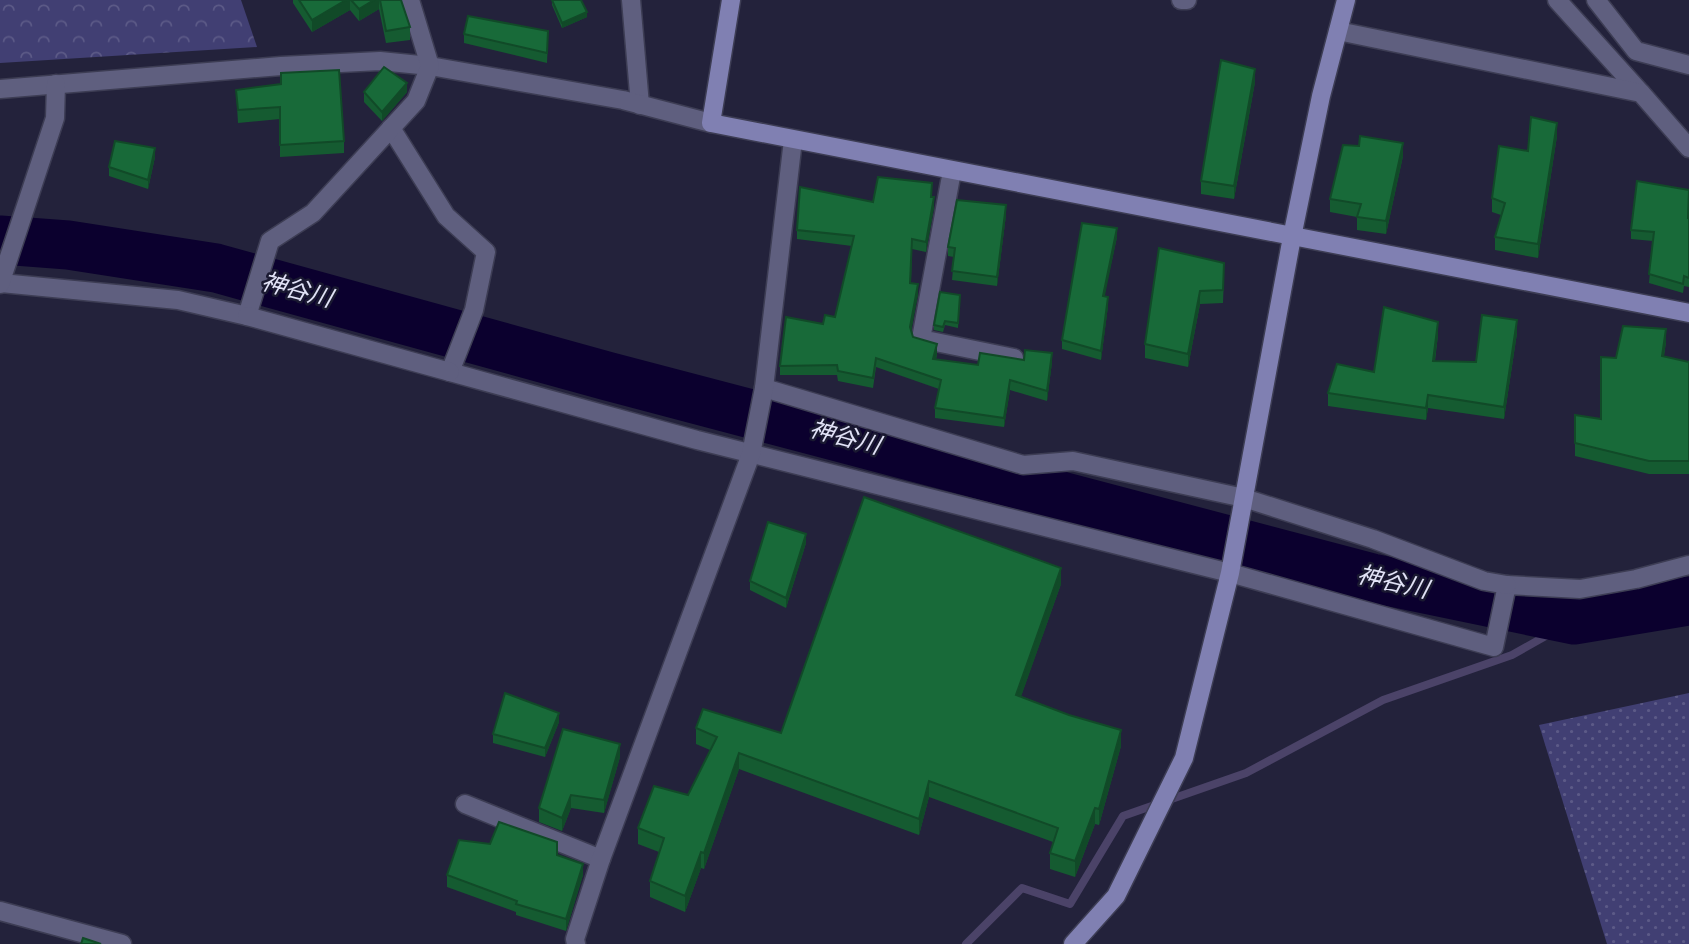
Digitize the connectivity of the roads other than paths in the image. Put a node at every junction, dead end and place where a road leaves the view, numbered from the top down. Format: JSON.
{"nodes":[{"id":1,"x":410,"y":0,"type":"edge"},
{"id":2,"x":631,"y":0,"type":"edge"},
{"id":3,"x":731,"y":0,"type":"edge"},
{"id":4,"x":1181,"y":0,"type":"edge"},
{"id":5,"x":1187,"y":0,"type":"edge"},
{"id":6,"x":1346,"y":0,"type":"edge"},
{"id":7,"x":1557,"y":0,"type":"edge"},
{"id":8,"x":1596,"y":0,"type":"edge"},
{"id":9,"x":1338,"y":31,"type":"junction"},
{"id":10,"x":1689,"y":65,"type":"edge"},
{"id":11,"x":430,"y":66,"type":"junction"},
{"id":12,"x":56,"y":84,"type":"junction"},
{"id":13,"x":0,"y":89,"type":"edge"},
{"id":14,"x":1641,"y":93,"type":"junction"},
{"id":15,"x":640,"y":105,"type":"junction"},
{"id":16,"x":711,"y":123,"type":"junction"},
{"id":17,"x":391,"y":128,"type":"junction"},
{"id":18,"x":793,"y":140,"type":"junction"},
{"id":19,"x":1689,"y":148,"type":"edge"},
{"id":20,"x":952,"y":171,"type":"junction"},
{"id":21,"x":1292,"y":237,"type":"junction"},
{"id":22,"x":1,"y":279,"type":"edge"},
{"id":23,"x":248,"y":313,"type":"junction"},
{"id":24,"x":1689,"y":313,"type":"edge"},
{"id":25,"x":1014,"y":358,"type":"edge"},
{"id":26,"x":450,"y":372,"type":"junction"},
{"id":27,"x":764,"y":388,"type":"junction"},
{"id":28,"x":751,"y":454,"type":"junction"},
{"id":29,"x":1243,"y":503,"type":"junction"},
{"id":30,"x":1689,"y":565,"type":"edge"},
{"id":31,"x":1230,"y":573,"type":"junction"},
{"id":32,"x":1507,"y":585,"type":"junction"},
{"id":33,"x":465,"y":804,"type":"dead end"},
{"id":34,"x":601,"y":859,"type":"junction"},
{"id":35,"x":0,"y":911,"type":"edge"},
{"id":36,"x":122,"y":944,"type":"edge"},
{"id":37,"x":576,"y":944,"type":"edge"},
{"id":38,"x":1073,"y":944,"type":"edge"}],
"edges":[{"from":1,"to":11,"type":"street"},
{"from":2,"to":15,"type":"street"},
{"from":3,"to":16,"type":"street"},
{"from":4,"to":5,"type":"street"},
{"from":6,"to":9,"type":"street"},
{"from":7,"to":14,"type":"street"},
{"from":8,"to":10,"type":"street"},
{"from":9,"to":14,"type":"street"},
{"from":9,"to":21,"type":"street"},
{"from":11,"to":12,"type":"street"},
{"from":11,"to":15,"type":"street"},
{"from":11,"to":17,"type":"street"},
{"from":12,"to":13,"type":"street"},
{"from":12,"to":22,"type":"street"},
{"from":14,"to":19,"type":"street"},
{"from":15,"to":16,"type":"street"},
{"from":16,"to":18,"type":"street"},
{"from":17,"to":23,"type":"street"},
{"from":17,"to":26,"type":"street"},
{"from":18,"to":20,"type":"street"},
{"from":18,"to":27,"type":"street"},
{"from":20,"to":21,"type":"street"},
{"from":20,"to":25,"type":"street"},
{"from":21,"to":24,"type":"street"},
{"from":21,"to":29,"type":"street"},
{"from":22,"to":23,"type":"street"},
{"from":23,"to":26,"type":"street"},
{"from":26,"to":28,"type":"street"},
{"from":27,"to":28,"type":"street"},
{"from":27,"to":29,"type":"street"},
{"from":28,"to":31,"type":"street"},
{"from":28,"to":34,"type":"street"},
{"from":29,"to":31,"type":"street"},
{"from":29,"to":32,"type":"street"},
{"from":30,"to":32,"type":"street"},
{"from":31,"to":32,"type":"street"},
{"from":31,"to":38,"type":"street"},
{"from":33,"to":34,"type":"street"},
{"from":34,"to":37,"type":"street"},
{"from":35,"to":36,"type":"street"}]}
